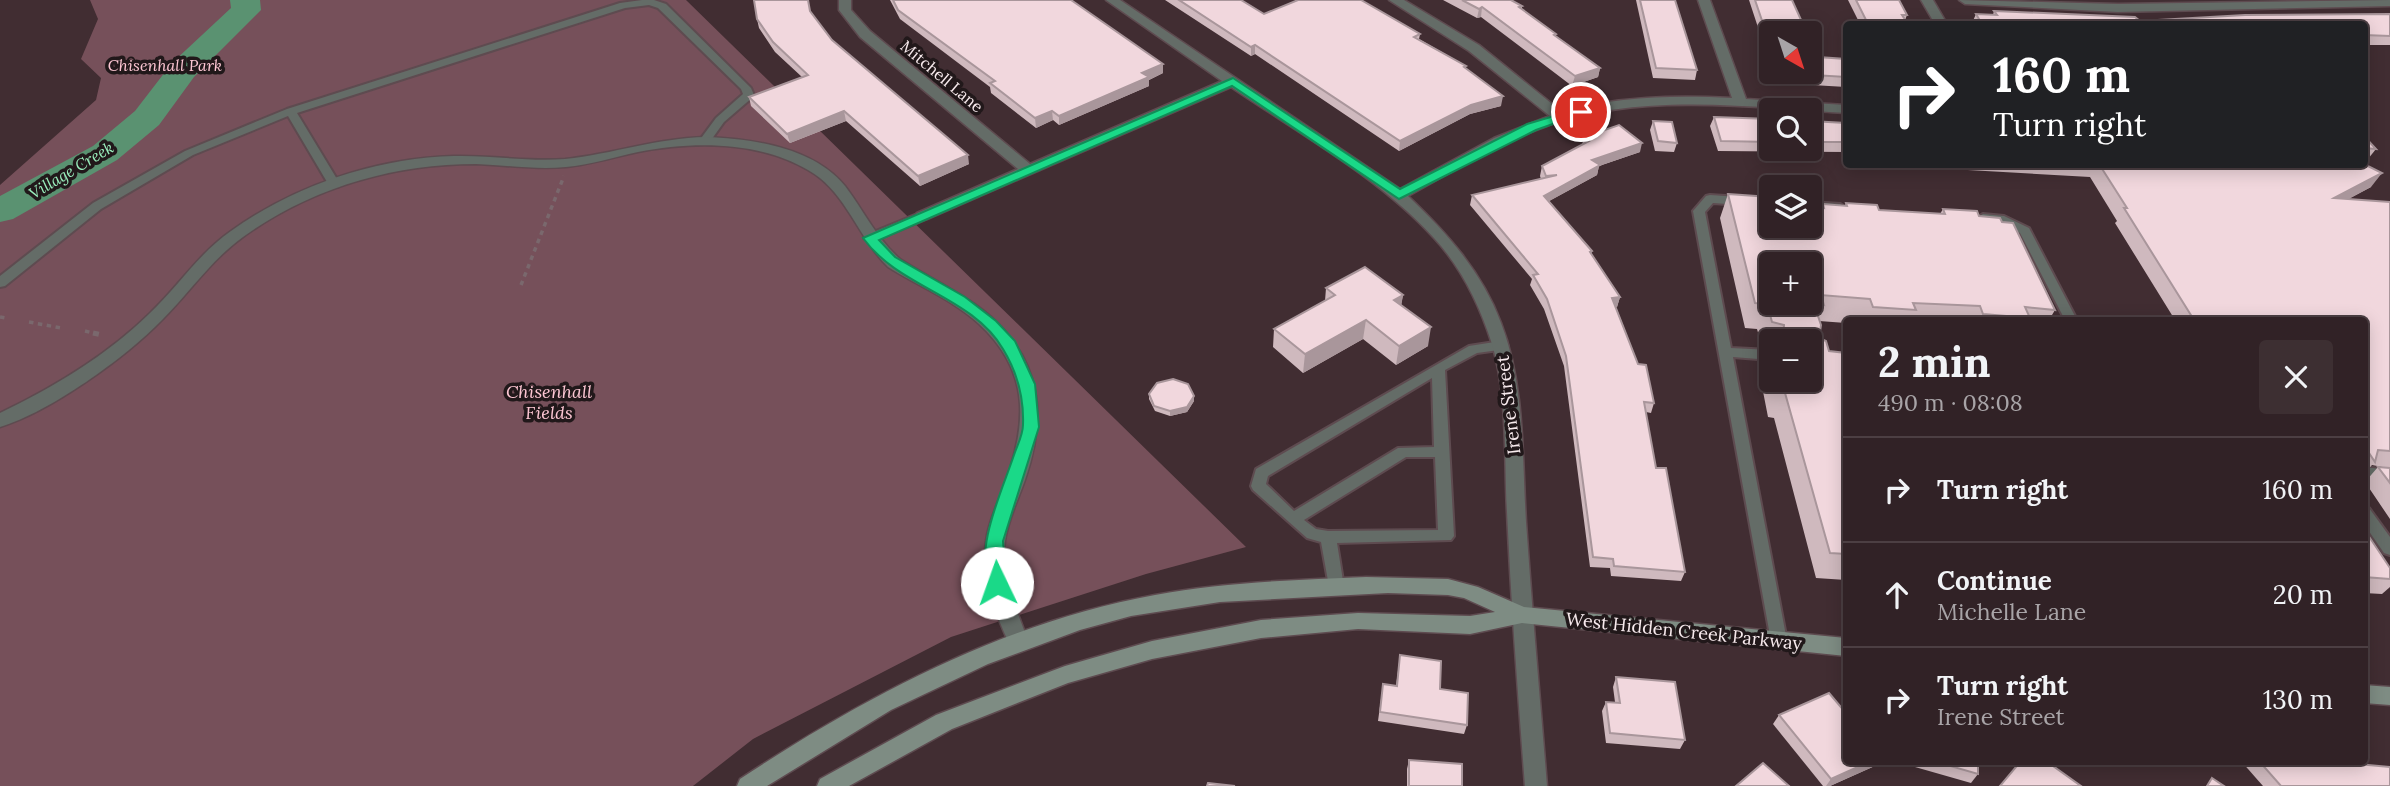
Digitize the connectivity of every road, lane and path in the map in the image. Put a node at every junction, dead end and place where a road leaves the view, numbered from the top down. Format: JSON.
{"nodes":[{"id":1,"x":845,"y":0,"type":"edge"},
{"id":2,"x":1112,"y":0,"type":"edge"},
{"id":3,"x":1395,"y":0,"type":"edge"},
{"id":4,"x":1704,"y":0,"type":"edge"},
{"id":5,"x":1927,"y":0,"type":"edge"},
{"id":6,"x":1965,"y":0,"type":"edge"},
{"id":7,"x":2390,"y":2,"type":"edge"},
{"id":8,"x":1939,"y":21,"type":"edge"},
{"id":9,"x":1233,"y":81,"type":"junction"},
{"id":10,"x":1741,"y":103,"type":"junction"},
{"id":11,"x":1843,"y":109,"type":"edge"},
{"id":12,"x":291,"y":111,"type":"junction"},
{"id":13,"x":1560,"y":117,"type":"junction"},
{"id":14,"x":705,"y":141,"type":"junction"},
{"id":15,"x":1028,"y":170,"type":"junction"},
{"id":16,"x":564,"y":175,"type":"dead end"},
{"id":17,"x":334,"y":184,"type":"junction"},
{"id":18,"x":1399,"y":195,"type":"junction"},
{"id":19,"x":1759,"y":202,"type":"edge"},
{"id":20,"x":1822,"y":207,"type":"edge"},
{"id":21,"x":1850,"y":209,"type":"edge"},
{"id":22,"x":922,"y":216,"type":"joint"},
{"id":23,"x":1973,"y":217,"type":"edge"},
{"id":24,"x":870,"y":238,"type":"junction"},
{"id":25,"x":0,"y":283,"type":"edge"},
{"id":26,"x":521,"y":285,"type":"dead end"},
{"id":27,"x":2069,"y":317,"type":"edge"},
{"id":28,"x":29,"y":322,"type":"dead end"},
{"id":29,"x":61,"y":328,"type":"dead end"},
{"id":30,"x":85,"y":331,"type":"dead end"},
{"id":31,"x":102,"y":335,"type":"dead end"},
{"id":32,"x":1502,"y":346,"type":"junction"},
{"id":33,"x":1726,"y":352,"type":"junction"},
{"id":34,"x":1759,"y":354,"type":"edge"},
{"id":35,"x":1438,"y":368,"type":"junction"},
{"id":36,"x":0,"y":421,"type":"edge"},
{"id":37,"x":1442,"y":452,"type":"junction"},
{"id":38,"x":2368,"y":473,"type":"edge"},
{"id":39,"x":2390,"y":476,"type":"edge"},
{"id":40,"x":2368,"y":518,"type":"edge"},
{"id":41,"x":1293,"y":519,"type":"junction"},
{"id":42,"x":1328,"y":537,"type":"junction"},
{"id":43,"x":2390,"y":549,"type":"edge"},
{"id":44,"x":1336,"y":587,"type":"junction"},
{"id":45,"x":1522,"y":615,"type":"junction"},
{"id":46,"x":1779,"y":641,"type":"junction"},
{"id":47,"x":1019,"y":643,"type":"junction"},
{"id":48,"x":1843,"y":647,"type":"edge"},
{"id":49,"x":2368,"y":694,"type":"edge"},
{"id":50,"x":2390,"y":696,"type":"edge"},
{"id":51,"x":748,"y":786,"type":"edge"},
{"id":52,"x":828,"y":786,"type":"edge"},
{"id":53,"x":1535,"y":786,"type":"edge"}],
"edges":[{"from":1,"to":15,"type":"street","name":"Mitchell Lane"},
{"from":2,"to":9,"type":"street","name":"Irene Street"},
{"from":3,"to":13,"type":"street"},
{"from":4,"to":10,"type":"street"},
{"from":5,"to":8,"type":"street"},
{"from":6,"to":7,"type":"street"},
{"from":9,"to":15,"type":"street"},
{"from":9,"to":18,"type":"street","name":"Irene Street"},
{"from":10,"to":11,"type":"street"},
{"from":10,"to":13,"type":"street"},
{"from":12,"to":14,"type":"lane"},
{"from":12,"to":17,"type":"lane"},
{"from":12,"to":25,"type":"lane"},
{"from":13,"to":18,"type":"street"},
{"from":14,"to":17,"type":"street"},
{"from":14,"to":24,"type":"street"},
{"from":15,"to":22,"type":"street"},
{"from":16,"to":26,"type":"path"},
{"from":17,"to":36,"type":"street"},
{"from":18,"to":32,"type":"street","name":"Irene Street"},
{"from":19,"to":33,"type":"lane"},
{"from":20,"to":21,"type":"lane"},
{"from":22,"to":24,"type":"lane"},
{"from":23,"to":27,"type":"lane"},
{"from":24,"to":47,"type":"street"},
{"from":28,"to":29,"type":"path"},
{"from":30,"to":31,"type":"path"},
{"from":32,"to":35,"type":"lane"},
{"from":32,"to":45,"type":"street","name":"Irene Street"},
{"from":33,"to":34,"type":"lane"},
{"from":33,"to":46,"type":"lane"},
{"from":35,"to":37,"type":"lane"},
{"from":35,"to":41,"type":"lane"},
{"from":37,"to":41,"type":"lane"},
{"from":37,"to":42,"type":"lane"},
{"from":38,"to":39,"type":"lane"},
{"from":40,"to":43,"type":"lane"},
{"from":41,"to":42,"type":"lane"},
{"from":42,"to":44,"type":"lane"},
{"from":44,"to":45,"type":"main road","name":"West Hidden Creek Parkway"},
{"from":44,"to":47,"type":"main road","name":"West Hidden Creek Parkway"},
{"from":45,"to":46,"type":"main road","name":"West Hidden Creek Parkway"},
{"from":45,"to":52,"type":"main road","name":"West Hidden Creek Parkway"},
{"from":45,"to":53,"type":"street","name":"Irene Street"},
{"from":46,"to":48,"type":"main road","name":"West Hidden Creek Parkway"},
{"from":47,"to":51,"type":"main road","name":"West Hidden Creek Parkway"},
{"from":49,"to":50,"type":"main road"}]}
